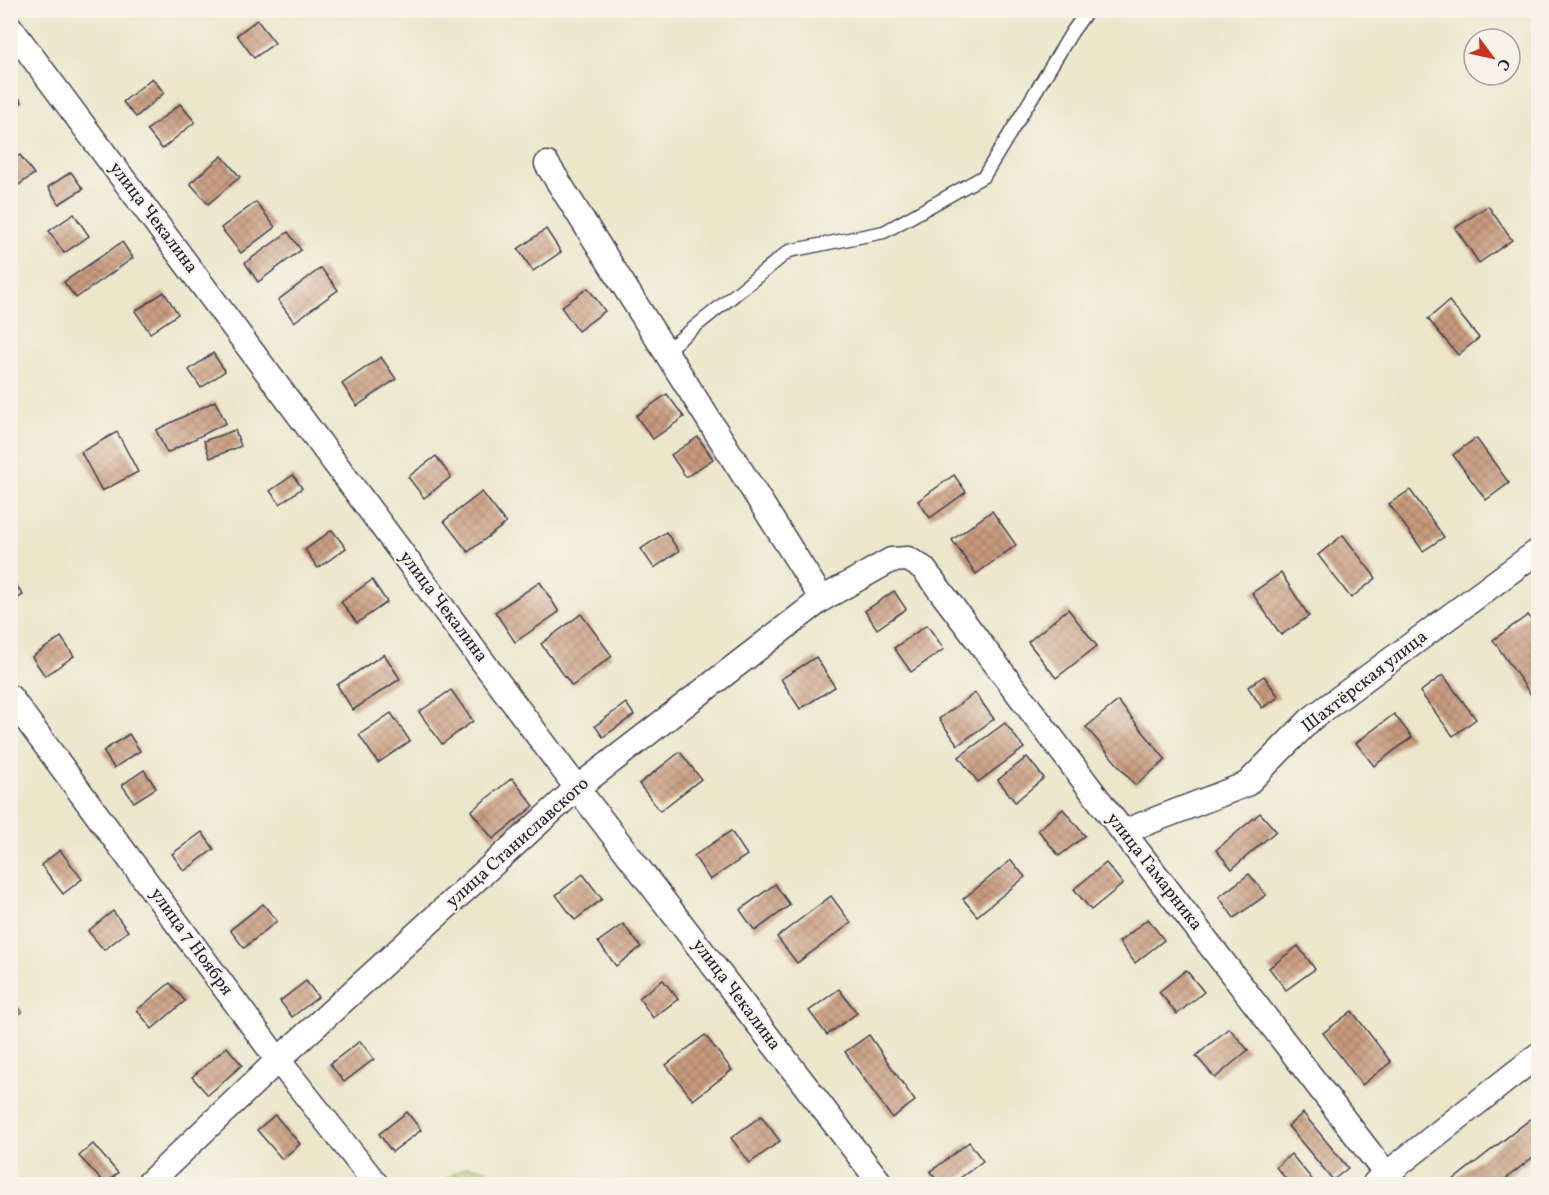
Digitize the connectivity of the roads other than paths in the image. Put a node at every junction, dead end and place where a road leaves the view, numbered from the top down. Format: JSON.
{"nodes":[{"id":1,"x":1088,"y":10,"type":"edge"},
{"id":2,"x":10,"y":27,"type":"edge"},
{"id":3,"x":547,"y":164,"type":"dead end"},
{"id":4,"x":665,"y":351,"type":"junction"},
{"id":5,"x":1539,"y":551,"type":"edge"},
{"id":6,"x":923,"y":568,"type":"joint"},
{"id":7,"x":822,"y":599,"type":"junction"},
{"id":8,"x":10,"y":697,"type":"edge"},
{"id":9,"x":577,"y":788,"type":"junction"},
{"id":10,"x":1123,"y":832,"type":"junction"},
{"id":11,"x":1539,"y":1055,"type":"edge"},
{"id":12,"x":278,"y":1060,"type":"junction"},
{"id":13,"x":1380,"y":1179,"type":"edge"},
{"id":14,"x":148,"y":1185,"type":"edge"},
{"id":15,"x":376,"y":1185,"type":"edge"},
{"id":16,"x":880,"y":1185,"type":"edge"}],
"edges":[{"from":1,"to":4,"type":"lane"},
{"from":2,"to":9,"type":"street","name":"улица Чекалина"},
{"from":3,"to":4,"type":"street"},
{"from":4,"to":7,"type":"street"},
{"from":5,"to":10,"type":"street","name":"Шахтёрская улица"},
{"from":6,"to":7,"type":"street","name":"улица Станиславского"},
{"from":6,"to":10,"type":"street","name":"улица Гамарника"},
{"from":7,"to":9,"type":"street","name":"улица Станиславского"},
{"from":8,"to":12,"type":"street","name":"улица 7 Ноября"},
{"from":9,"to":12,"type":"street","name":"улица Станиславского"},
{"from":9,"to":16,"type":"street","name":"улица Чекалина"},
{"from":10,"to":13,"type":"street","name":"улица Гамарника"},
{"from":11,"to":13,"type":"street"},
{"from":12,"to":14,"type":"street","name":"улица Станиславского"},
{"from":12,"to":15,"type":"street","name":"улица 7 Ноября"}]}
